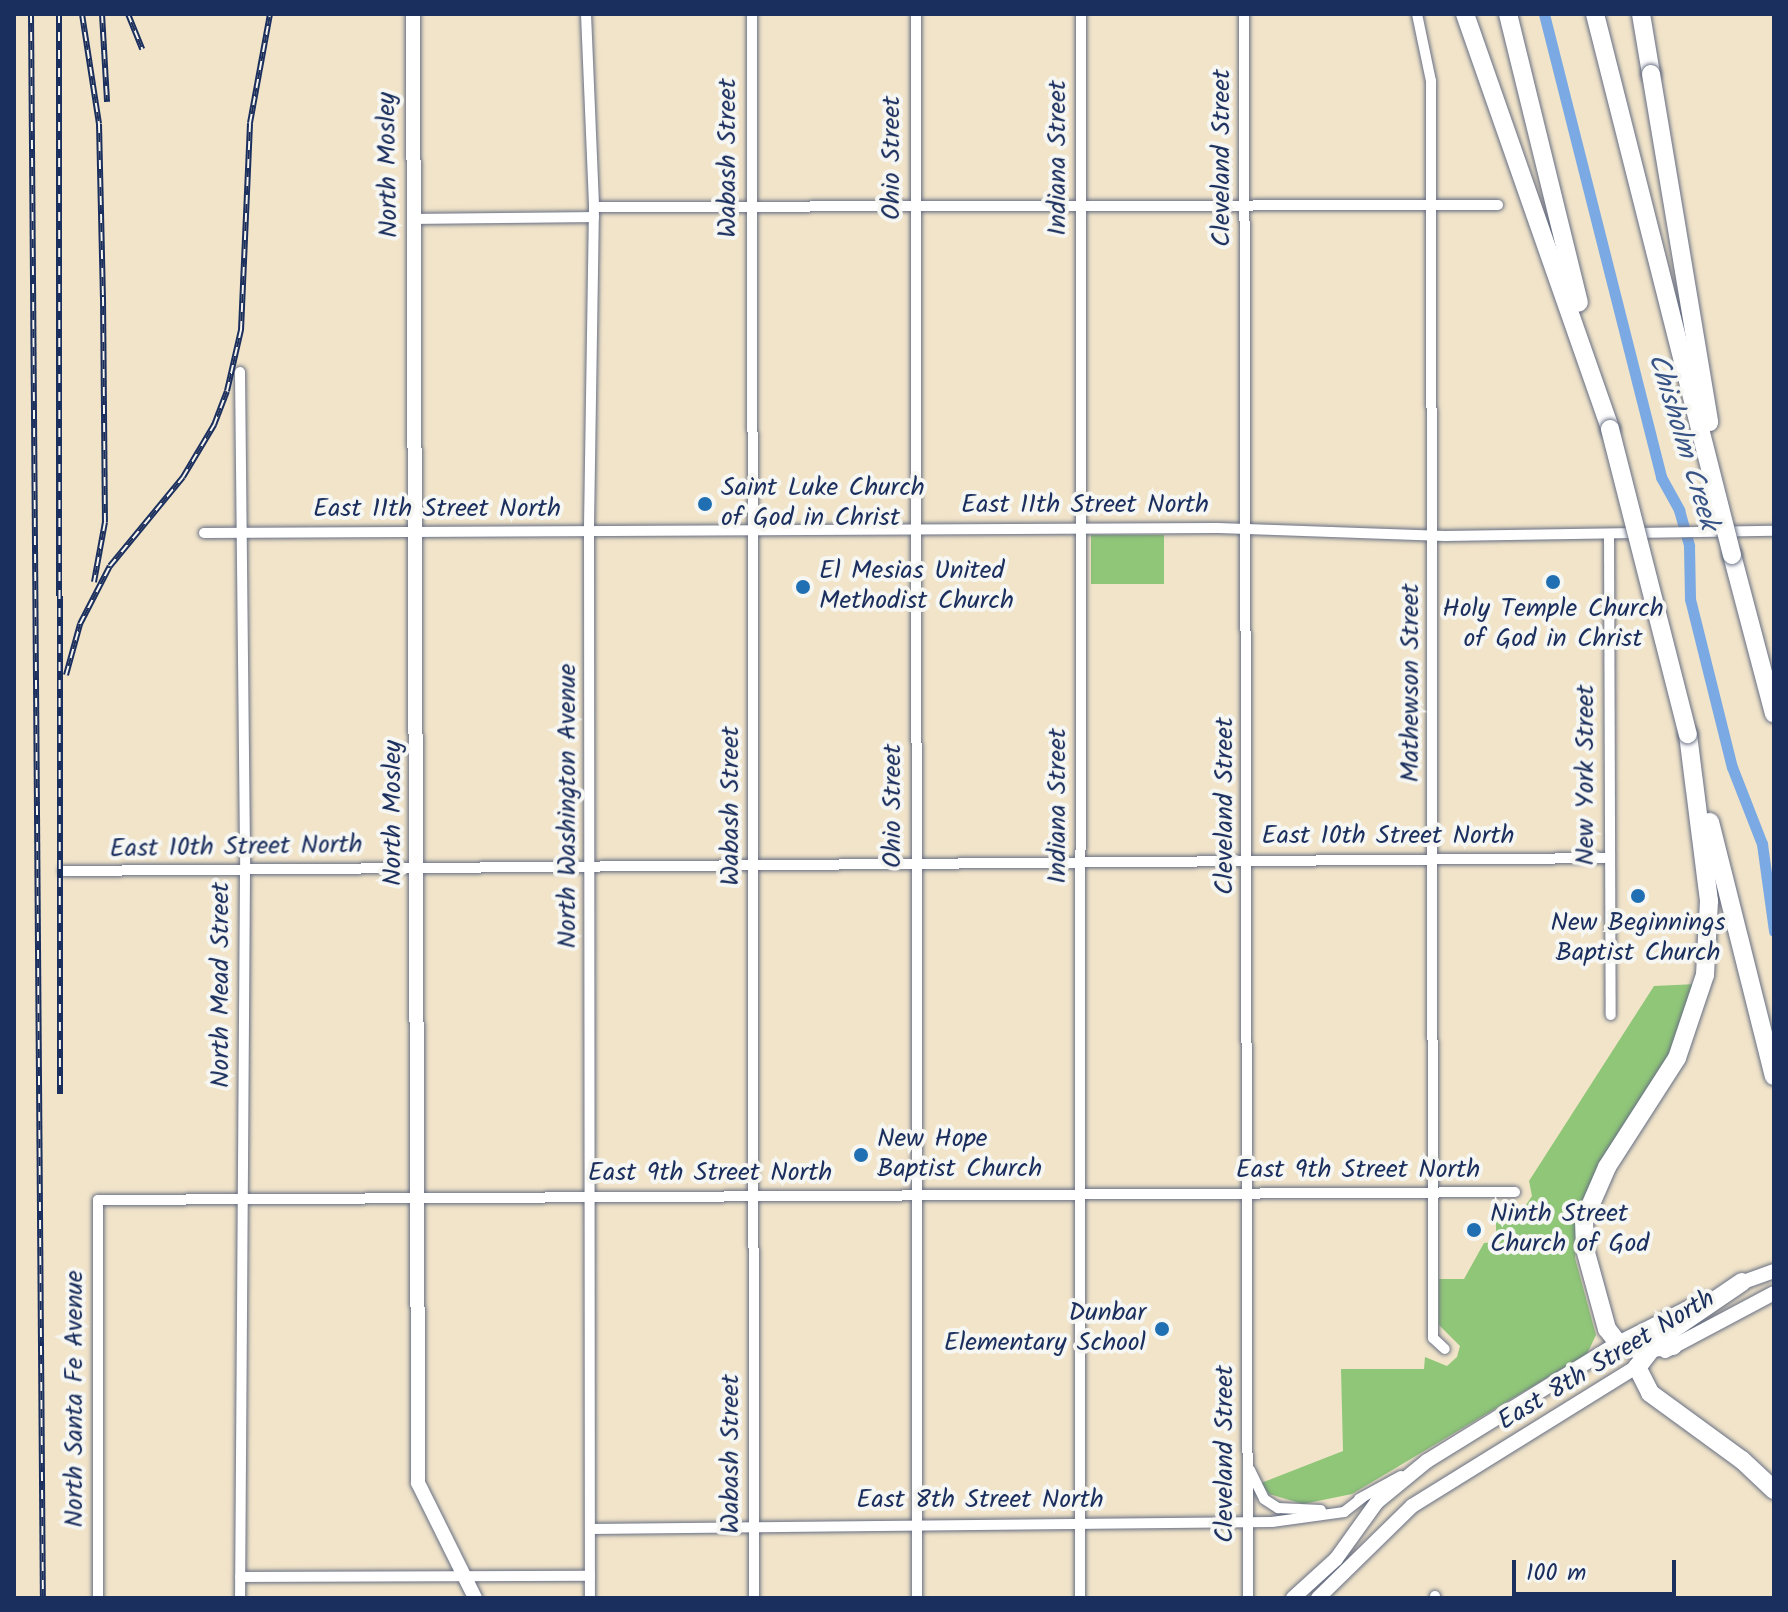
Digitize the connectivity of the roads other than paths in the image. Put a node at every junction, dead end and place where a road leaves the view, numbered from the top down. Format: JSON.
{"nodes":[{"id":1,"x":413,"y":14,"type":"edge"},
{"id":2,"x":586,"y":14,"type":"edge"},
{"id":3,"x":752,"y":14,"type":"edge"},
{"id":4,"x":916,"y":14,"type":"edge"},
{"id":5,"x":1081,"y":14,"type":"edge"},
{"id":6,"x":1244,"y":14,"type":"edge"},
{"id":7,"x":1417,"y":14,"type":"edge"},
{"id":8,"x":1465,"y":14,"type":"edge"},
{"id":9,"x":1508,"y":14,"type":"edge"},
{"id":10,"x":1595,"y":14,"type":"edge"},
{"id":11,"x":1641,"y":14,"type":"edge"},
{"id":12,"x":1498,"y":205,"type":"dead end"},
{"id":13,"x":1082,"y":206,"type":"junction"},
{"id":14,"x":1246,"y":206,"type":"junction"},
{"id":15,"x":1432,"y":206,"type":"junction"},
{"id":16,"x":750,"y":207,"type":"junction"},
{"id":17,"x":915,"y":207,"type":"junction"},
{"id":18,"x":594,"y":212,"type":"junction"},
{"id":19,"x":413,"y":219,"type":"junction"},
{"id":20,"x":240,"y":372,"type":"dead end"},
{"id":21,"x":1610,"y":429,"type":"junction"},
{"id":22,"x":916,"y":528,"type":"junction"},
{"id":23,"x":1082,"y":528,"type":"junction"},
{"id":24,"x":752,"y":529,"type":"junction"},
{"id":25,"x":589,"y":531,"type":"junction"},
{"id":26,"x":1774,"y":531,"type":"edge"},
{"id":27,"x":416,"y":532,"type":"junction"},
{"id":28,"x":204,"y":533,"type":"dead end"},
{"id":29,"x":239,"y":533,"type":"junction"},
{"id":30,"x":1247,"y":533,"type":"junction"},
{"id":31,"x":1609,"y":535,"type":"junction"},
{"id":32,"x":1433,"y":536,"type":"junction"},
{"id":33,"x":1732,"y":555,"type":"junction"},
{"id":34,"x":1765,"y":677,"type":"junction"},
{"id":35,"x":1774,"y":702,"type":"edge"},
{"id":36,"x":1774,"y":714,"type":"edge"},
{"id":37,"x":1688,"y":734,"type":"junction"},
{"id":38,"x":1609,"y":858,"type":"junction"},
{"id":39,"x":1434,"y":859,"type":"junction"},
{"id":40,"x":1248,"y":860,"type":"junction"},
{"id":41,"x":1081,"y":861,"type":"junction"},
{"id":42,"x":916,"y":862,"type":"junction"},
{"id":43,"x":754,"y":863,"type":"junction"},
{"id":44,"x":593,"y":865,"type":"junction"},
{"id":45,"x":419,"y":868,"type":"junction"},
{"id":46,"x":64,"y":871,"type":"dead end"},
{"id":47,"x":245,"y":871,"type":"junction"},
{"id":48,"x":1611,"y":1015,"type":"dead end"},
{"id":49,"x":1774,"y":1076,"type":"edge"},
{"id":50,"x":1434,"y":1192,"type":"junction"},
{"id":51,"x":1515,"y":1192,"type":"dead end"},
{"id":52,"x":1248,"y":1193,"type":"junction"},
{"id":53,"x":1081,"y":1194,"type":"junction"},
{"id":54,"x":918,"y":1195,"type":"junction"},
{"id":55,"x":753,"y":1196,"type":"junction"},
{"id":56,"x":419,"y":1197,"type":"junction"},
{"id":57,"x":592,"y":1197,"type":"junction"},
{"id":58,"x":243,"y":1199,"type":"junction"},
{"id":59,"x":98,"y":1200,"type":"joint"},
{"id":60,"x":1774,"y":1271,"type":"edge"},
{"id":61,"x":1742,"y":1282,"type":"junction"},
{"id":62,"x":1774,"y":1293,"type":"edge"},
{"id":63,"x":1618,"y":1343,"type":"junction"},
{"id":64,"x":1673,"y":1346,"type":"junction"},
{"id":65,"x":1445,"y":1349,"type":"dead end"},
{"id":66,"x":1647,"y":1349,"type":"junction"},
{"id":67,"x":1637,"y":1367,"type":"junction"},
{"id":68,"x":1427,"y":1461,"type":"junction"},
{"id":69,"x":1248,"y":1466,"type":"junction"},
{"id":70,"x":1774,"y":1490,"type":"edge"},
{"id":71,"x":1363,"y":1497,"type":"junction"},
{"id":72,"x":1247,"y":1522,"type":"junction"},
{"id":73,"x":918,"y":1524,"type":"junction"},
{"id":74,"x":1079,"y":1525,"type":"junction"},
{"id":75,"x":754,"y":1526,"type":"junction"},
{"id":76,"x":590,"y":1529,"type":"junction"},
{"id":77,"x":590,"y":1576,"type":"junction"},
{"id":78,"x":240,"y":1577,"type":"junction"},
{"id":79,"x":465,"y":1579,"type":"junction"},
{"id":80,"x":1319,"y":1597,"type":"edge"},
{"id":81,"x":98,"y":1598,"type":"edge"},
{"id":82,"x":240,"y":1598,"type":"edge"},
{"id":83,"x":475,"y":1598,"type":"edge"},
{"id":84,"x":590,"y":1598,"type":"edge"},
{"id":85,"x":754,"y":1598,"type":"edge"},
{"id":86,"x":917,"y":1598,"type":"edge"},
{"id":87,"x":1080,"y":1598,"type":"edge"},
{"id":88,"x":1248,"y":1598,"type":"edge"},
{"id":89,"x":1293,"y":1598,"type":"edge"}],
"edges":[{"from":1,"to":19,"type":"street","name":"North Mosley"},
{"from":2,"to":18,"type":"street","name":"North Washington Avenue"},
{"from":3,"to":16,"type":"street","name":"Wabash Street"},
{"from":4,"to":17,"type":"street","name":"Ohio Street"},
{"from":5,"to":13,"type":"street","name":"Indiana Street"},
{"from":6,"to":14,"type":"street","name":"Cleveland Street"},
{"from":7,"to":15,"type":"street","name":"Mathewson Street"},
{"from":8,"to":21,"type":"highway"},
{"from":9,"to":21,"type":"highway"},
{"from":10,"to":33,"type":"highway","bridge":true},
{"from":11,"to":33,"type":"highway","bridge":true},
{"from":12,"to":15,"type":"street"},
{"from":13,"to":14,"type":"street"},
{"from":13,"to":17,"type":"street"},
{"from":13,"to":23,"type":"street","name":"Indiana Street"},
{"from":14,"to":15,"type":"street"},
{"from":14,"to":30,"type":"street","name":"Cleveland Street"},
{"from":15,"to":32,"type":"street","name":"Mathewson Street"},
{"from":16,"to":17,"type":"street"},
{"from":16,"to":18,"type":"street"},
{"from":16,"to":24,"type":"street","name":"Wabash Street"},
{"from":17,"to":22,"type":"street","name":"Ohio Street"},
{"from":18,"to":19,"type":"street"},
{"from":18,"to":25,"type":"street","name":"North Washington Avenue"},
{"from":19,"to":27,"type":"street","name":"North Mosley"},
{"from":20,"to":29,"type":"street","name":"North Mead Street"},
{"from":21,"to":37,"type":"highway","bridge":true},
{"from":22,"to":23,"type":"street","name":"East 11th Street North"},
{"from":22,"to":24,"type":"street","name":"East 11th Street North"},
{"from":22,"to":42,"type":"street","name":"Ohio Street"},
{"from":23,"to":30,"type":"street","name":"East 11th Street North"},
{"from":23,"to":41,"type":"street","name":"Indiana Street"},
{"from":24,"to":25,"type":"street","name":"East 11th Street North"},
{"from":24,"to":43,"type":"street","name":"Wabash Street"},
{"from":25,"to":27,"type":"street","name":"East 11th Street North"},
{"from":25,"to":44,"type":"street","name":"North Washington Avenue"},
{"from":26,"to":31,"type":"street","name":"East 11th Street North"},
{"from":27,"to":29,"type":"street","name":"East 11th Street North"},
{"from":27,"to":45,"type":"street","name":"North Mosley"},
{"from":28,"to":29,"type":"street","name":"East 11th Street North"},
{"from":29,"to":47,"type":"street","name":"North Mead Street"},
{"from":30,"to":32,"type":"street","name":"East 11th Street North"},
{"from":30,"to":40,"type":"street","name":"Cleveland Street"},
{"from":31,"to":32,"type":"street","name":"East 11th Street North"},
{"from":31,"to":38,"type":"street","name":"New York Street"},
{"from":32,"to":39,"type":"street","name":"Mathewson Street"},
{"from":33,"to":34,"type":"highway"},
{"from":34,"to":35,"type":"highway"},
{"from":34,"to":36,"type":"highway"},
{"from":37,"to":49,"type":"highway"},
{"from":37,"to":63,"type":"highway"},
{"from":38,"to":39,"type":"street","name":"East 10th Street North"},
{"from":38,"to":48,"type":"street","name":"New York Street"},
{"from":39,"to":40,"type":"street","name":"East 10th Street North"},
{"from":39,"to":50,"type":"street","name":"Mathewson Street"},
{"from":40,"to":41,"type":"street","name":"East 10th Street North"},
{"from":40,"to":52,"type":"street","name":"Cleveland Street"},
{"from":41,"to":42,"type":"street","name":"East 10th Street North"},
{"from":41,"to":53,"type":"street","name":"Indiana Street"},
{"from":42,"to":43,"type":"street","name":"East 10th Street North"},
{"from":42,"to":54,"type":"street","name":"Ohio Street"},
{"from":43,"to":44,"type":"street","name":"East 10th Street North"},
{"from":43,"to":55,"type":"street","name":"Wabash Street"},
{"from":44,"to":45,"type":"street","name":"East 10th Street North"},
{"from":44,"to":57,"type":"street","name":"North Washington Avenue"},
{"from":45,"to":47,"type":"street","name":"East 10th Street North"},
{"from":45,"to":56,"type":"street","name":"North Mosley"},
{"from":46,"to":47,"type":"street","name":"East 10th Street North"},
{"from":47,"to":58,"type":"street","name":"North Mead Street"},
{"from":50,"to":51,"type":"street","name":"East 9th Street North"},
{"from":50,"to":52,"type":"street","name":"East 9th Street North"},
{"from":50,"to":65,"type":"street","name":"Mathewson Street"},
{"from":52,"to":53,"type":"street","name":"East 9th Street North"},
{"from":52,"to":69,"type":"street","name":"Cleveland Street"},
{"from":53,"to":54,"type":"street","name":"East 9th Street North"},
{"from":53,"to":74,"type":"street","name":"Indiana Street"},
{"from":54,"to":55,"type":"street","name":"East 9th Street North"},
{"from":54,"to":73,"type":"street","name":"Ohio Street"},
{"from":55,"to":57,"type":"street","name":"East 9th Street North"},
{"from":55,"to":75,"type":"street","name":"Wabash Street"},
{"from":56,"to":57,"type":"street","name":"East 9th Street North"},
{"from":56,"to":58,"type":"street","name":"East 9th Street North"},
{"from":56,"to":79,"type":"street","name":"North Mosley"},
{"from":57,"to":76,"type":"street","name":"North Washington Avenue"},
{"from":58,"to":59,"type":"street","name":"East 9th Street North"},
{"from":58,"to":78,"type":"street","name":"North Mead Street"},
{"from":59,"to":81,"type":"street","name":"North Santa Fe Avenue"},
{"from":60,"to":61,"type":"street","name":"East 8th Street North"},
{"from":61,"to":63,"type":"street","name":"East 8th Street North"},
{"from":61,"to":66,"type":"highway"},
{"from":62,"to":64,"type":"street","name":"East 8th Street North"},
{"from":63,"to":66,"type":"highway"},
{"from":63,"to":68,"type":"street","name":"East 8th Street North"},
{"from":64,"to":66,"type":"highway"},
{"from":64,"to":67,"type":"street","name":"East 8th Street North"},
{"from":66,"to":67,"type":"highway"},
{"from":67,"to":70,"type":"highway"},
{"from":67,"to":80,"type":"street","name":"East 8th Street North"},
{"from":68,"to":71,"type":"street","name":"East 8th Street North"},
{"from":68,"to":89,"type":"street"},
{"from":69,"to":71,"type":"street","name":"East 8th Street North"},
{"from":69,"to":72,"type":"street","name":"Cleveland Street"},
{"from":71,"to":72,"type":"street","name":"East 8th Street North"},
{"from":72,"to":74,"type":"street","name":"East 8th Street North"},
{"from":72,"to":88,"type":"street","name":"Cleveland Street"},
{"from":73,"to":74,"type":"street","name":"East 8th Street North"},
{"from":73,"to":75,"type":"street","name":"East 8th Street North"},
{"from":73,"to":86,"type":"street","name":"Ohio Street"},
{"from":74,"to":87,"type":"street","name":"Indiana Street"},
{"from":75,"to":76,"type":"street","name":"East 8th Street North"},
{"from":75,"to":85,"type":"street","name":"Wabash Street"},
{"from":76,"to":77,"type":"street","name":"North Washington Avenue"},
{"from":77,"to":79,"type":"street"},
{"from":77,"to":84,"type":"street","name":"North Washington Avenue"},
{"from":78,"to":79,"type":"street"},
{"from":78,"to":82,"type":"street","name":"North Mead Street"},
{"from":79,"to":83,"type":"street","name":"North Mosley"}]}
